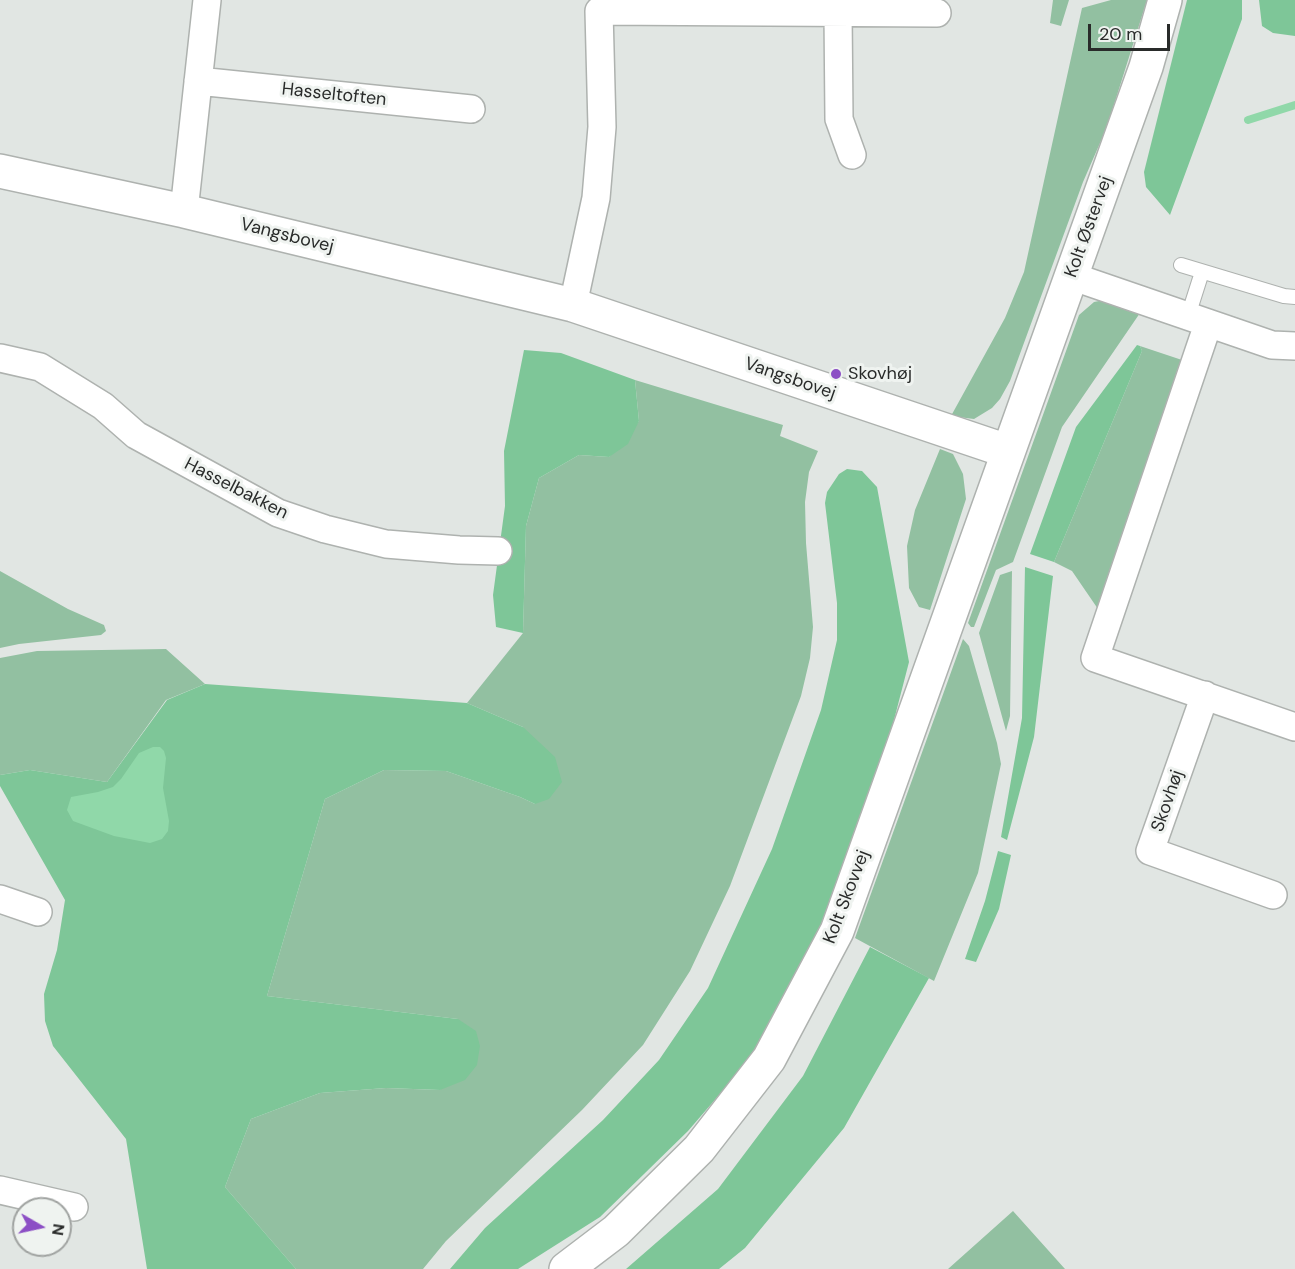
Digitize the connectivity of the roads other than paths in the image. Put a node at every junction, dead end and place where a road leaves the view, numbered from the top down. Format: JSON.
{"nodes":[{"id":1,"x":207,"y":0,"type":"edge"},
{"id":2,"x":1165,"y":0,"type":"edge"},
{"id":3,"x":838,"y":12,"type":"junction"},
{"id":4,"x":938,"y":13,"type":"dead end"},
{"id":5,"x":198,"y":81,"type":"junction"},
{"id":6,"x":471,"y":109,"type":"dead end"},
{"id":7,"x":852,"y":155,"type":"dead end"},
{"id":8,"x":0,"y":171,"type":"edge"},
{"id":9,"x":184,"y":211,"type":"junction"},
{"id":10,"x":1181,"y":265,"type":"dead end"},
{"id":11,"x":1202,"y":272,"type":"junction"},
{"id":12,"x":1071,"y":276,"type":"junction"},
{"id":13,"x":1295,"y":297,"type":"edge"},
{"id":14,"x":573,"y":305,"type":"junction"},
{"id":15,"x":1198,"y":320,"type":"junction"},
{"id":16,"x":1295,"y":346,"type":"edge"},
{"id":17,"x":0,"y":357,"type":"edge"},
{"id":18,"x":1007,"y":451,"type":"junction"},
{"id":19,"x":498,"y":551,"type":"dead end"},
{"id":20,"x":1205,"y":695,"type":"junction"},
{"id":21,"x":1295,"y":727,"type":"edge"},
{"id":22,"x":1274,"y":895,"type":"dead end"},
{"id":23,"x":0,"y":899,"type":"edge"},
{"id":24,"x":38,"y":912,"type":"dead end"},
{"id":25,"x":0,"y":1190,"type":"edge"},
{"id":26,"x":74,"y":1207,"type":"dead end"},
{"id":27,"x":566,"y":1269,"type":"edge"}],
"edges":[{"from":1,"to":5,"type":"street"},
{"from":2,"to":12,"type":"street","name":"Kolt Østervej"},
{"from":3,"to":4,"type":"street"},
{"from":3,"to":7,"type":"street"},
{"from":3,"to":14,"type":"street"},
{"from":5,"to":6,"type":"street","name":"Hasseltoften"},
{"from":5,"to":9,"type":"street"},
{"from":8,"to":9,"type":"street","name":"Vangsbovej"},
{"from":9,"to":14,"type":"street","name":"Vangsbovej"},
{"from":10,"to":11,"type":"lane"},
{"from":11,"to":13,"type":"lane"},
{"from":11,"to":15,"type":"lane"},
{"from":12,"to":15,"type":"street"},
{"from":12,"to":18,"type":"street","name":"Kolt Østervej"},
{"from":14,"to":18,"type":"street","name":"Vangsbovej"},
{"from":15,"to":16,"type":"street"},
{"from":15,"to":20,"type":"street"},
{"from":17,"to":19,"type":"street","name":"Hasselbakken"},
{"from":18,"to":27,"type":"street","name":"Kolt Skovvej"},
{"from":20,"to":21,"type":"street"},
{"from":20,"to":22,"type":"street","name":"Skovhøj"},
{"from":23,"to":24,"type":"street"},
{"from":25,"to":26,"type":"street"}]}
